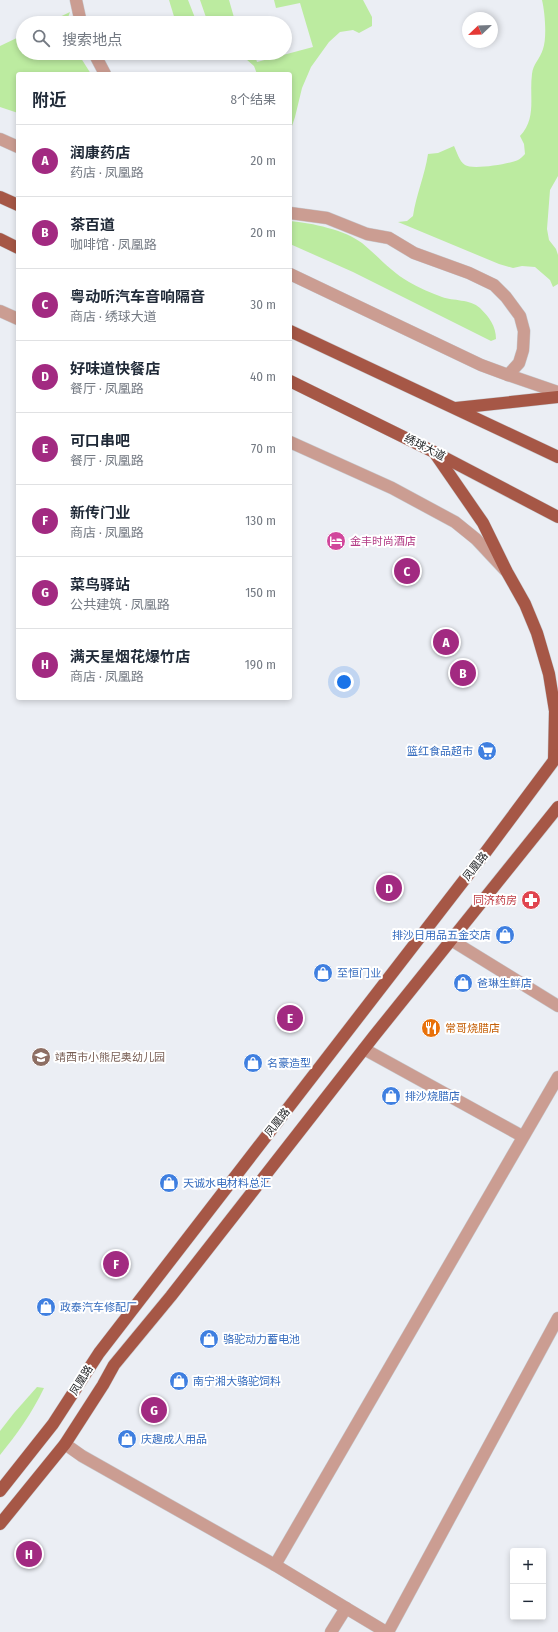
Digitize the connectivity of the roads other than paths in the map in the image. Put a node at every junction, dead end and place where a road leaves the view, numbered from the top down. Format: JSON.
{"nodes":[{"id":1,"x":76,"y":0,"type":"edge"},
{"id":2,"x":79,"y":16,"type":"edge"},
{"id":3,"x":98,"y":60,"type":"edge"},
{"id":4,"x":105,"y":72,"type":"edge"},
{"id":5,"x":0,"y":139,"type":"edge"},
{"id":6,"x":16,"y":146,"type":"edge"},
{"id":7,"x":0,"y":196,"type":"edge"},
{"id":8,"x":16,"y":204,"type":"edge"},
{"id":9,"x":292,"y":213,"type":"edge"},
{"id":10,"x":0,"y":239,"type":"edge"},
{"id":11,"x":16,"y":247,"type":"edge"},
{"id":12,"x":292,"y":275,"type":"edge"},
{"id":13,"x":0,"y":311,"type":"edge"},
{"id":14,"x":16,"y":318,"type":"edge"},
{"id":15,"x":292,"y":332,"type":"edge"},
{"id":16,"x":508,"y":376,"type":"junction"},
{"id":17,"x":292,"y":382,"type":"edge"},
{"id":18,"x":558,"y":392,"type":"edge"},
{"id":19,"x":558,"y":397,"type":"edge"},
{"id":20,"x":455,"y":408,"type":"junction"},
{"id":21,"x":292,"y":443,"type":"edge"},
{"id":22,"x":434,"y":452,"type":"junction"},
{"id":23,"x":558,"y":457,"type":"edge"},
{"id":24,"x":558,"y":516,"type":"edge"},
{"id":25,"x":507,"y":572,"type":"junction"},
{"id":26,"x":556,"y":758,"type":"edge"},
{"id":27,"x":558,"y":806,"type":"edge"},
{"id":28,"x":452,"y":940,"type":"junction"},
{"id":29,"x":558,"y":1006,"type":"edge"},
{"id":30,"x":364,"y":1049,"type":"junction"},
{"id":31,"x":558,"y":1077,"type":"edge"},
{"id":32,"x":522,"y":1136,"type":"junction"},
{"id":33,"x":558,"y":1318,"type":"edge"},
{"id":34,"x":65,"y":1444,"type":"junction"},
{"id":35,"x":0,"y":1491,"type":"edge"},
{"id":36,"x":0,"y":1524,"type":"edge"},
{"id":37,"x":275,"y":1565,"type":"junction"},
{"id":38,"x":346,"y":1608,"type":"junction"},
{"id":39,"x":331,"y":1632,"type":"edge"},
{"id":40,"x":387,"y":1632,"type":"edge"}],
"edges":[{"from":1,"to":2,"type":"street"},
{"from":3,"to":4,"type":"street"},
{"from":5,"to":6,"type":"street"},
{"from":7,"to":8,"type":"main road"},
{"from":9,"to":16,"type":"street"},
{"from":10,"to":11,"type":"main road"},
{"from":12,"to":16,"type":"street"},
{"from":13,"to":14,"type":"street"},
{"from":15,"to":20,"type":"main road"},
{"from":16,"to":18,"type":"street"},
{"from":17,"to":22,"type":"main road","name":"绣球大道"},
{"from":19,"to":20,"type":"main road"},
{"from":20,"to":23,"type":"main road"},
{"from":21,"to":25,"type":"street"},
{"from":22,"to":24,"type":"main road","name":"绣球大道"},
{"from":22,"to":25,"type":"main road"},
{"from":25,"to":26,"type":"main road"},
{"from":26,"to":35,"type":"main road","name":"凤凰路"},
{"from":27,"to":28,"type":"main road","name":"凤凰路"},
{"from":28,"to":29,"type":"street"},
{"from":28,"to":30,"type":"main road","name":"凤凰路"},
{"from":30,"to":32,"type":"street"},
{"from":30,"to":34,"type":"main road","name":"凤凰路"},
{"from":31,"to":32,"type":"street"},
{"from":32,"to":37,"type":"street"},
{"from":33,"to":40,"type":"street"},
{"from":34,"to":36,"type":"main road","name":"凤凰路"},
{"from":34,"to":37,"type":"street"},
{"from":37,"to":38,"type":"street"},
{"from":38,"to":39,"type":"street"},
{"from":38,"to":40,"type":"street"}]}
